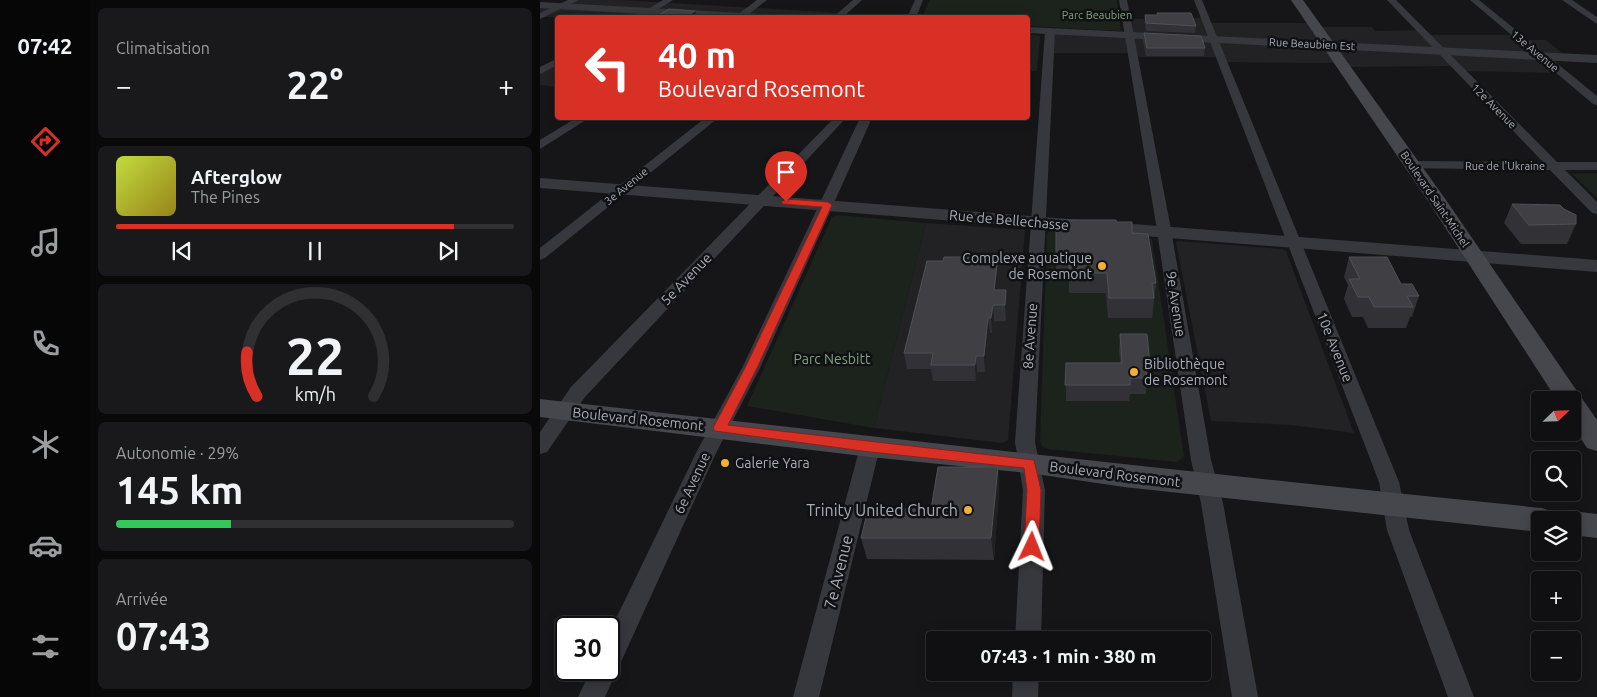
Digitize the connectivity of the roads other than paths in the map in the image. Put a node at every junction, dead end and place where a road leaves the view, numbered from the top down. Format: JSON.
{"nodes":[{"id":1,"x":575,"y":0,"type":"edge"},
{"id":2,"x":669,"y":0,"type":"edge"},
{"id":3,"x":763,"y":0,"type":"edge"},
{"id":4,"x":858,"y":0,"type":"edge"},
{"id":5,"x":919,"y":0,"type":"edge"},
{"id":6,"x":1124,"y":0,"type":"edge"},
{"id":7,"x":1198,"y":0,"type":"edge"},
{"id":8,"x":1297,"y":0,"type":"edge"},
{"id":9,"x":1391,"y":0,"type":"edge"},
{"id":10,"x":1474,"y":0,"type":"edge"},
{"id":11,"x":1566,"y":0,"type":"edge"},
{"id":12,"x":540,"y":5,"type":"edge"},
{"id":13,"x":561,"y":6,"type":"junction"},
{"id":14,"x":649,"y":11,"type":"junction"},
{"id":15,"x":642,"y":15,"type":"edge"},
{"id":16,"x":720,"y":15,"type":"edge"},
{"id":17,"x":740,"y":15,"type":"edge"},
{"id":18,"x":840,"y":15,"type":"edge"},
{"id":19,"x":912,"y":15,"type":"edge"},
{"id":20,"x":540,"y":16,"type":"edge"},
{"id":21,"x":1597,"y":21,"type":"edge"},
{"id":22,"x":1030,"y":30,"type":"edge"},
{"id":23,"x":1050,"y":31,"type":"junction"},
{"id":24,"x":1130,"y":35,"type":"junction"},
{"id":25,"x":1212,"y":39,"type":"junction"},
{"id":26,"x":1329,"y":45,"type":"junction"},
{"id":27,"x":1440,"y":51,"type":"junction"},
{"id":28,"x":1542,"y":56,"type":"junction"},
{"id":29,"x":1597,"y":59,"type":"edge"},
{"id":30,"x":555,"y":63,"type":"edge"},
{"id":31,"x":540,"y":71,"type":"edge"},
{"id":32,"x":1597,"y":102,"type":"edge"},
{"id":33,"x":580,"y":120,"type":"edge"},
{"id":34,"x":710,"y":120,"type":"edge"},
{"id":35,"x":838,"y":120,"type":"edge"},
{"id":36,"x":865,"y":120,"type":"edge"},
{"id":37,"x":540,"y":145,"type":"edge"},
{"id":38,"x":1412,"y":165,"type":"junction"},
{"id":39,"x":1553,"y":166,"type":"junction"},
{"id":40,"x":1597,"y":166,"type":"edge"},
{"id":41,"x":540,"y":183,"type":"edge"},
{"id":42,"x":622,"y":190,"type":"junction"},
{"id":43,"x":761,"y":200,"type":"junction"},
{"id":44,"x":828,"y":205,"type":"junction"},
{"id":45,"x":1597,"y":210,"type":"edge"},
{"id":46,"x":1038,"y":223,"type":"junction"},
{"id":47,"x":1164,"y":233,"type":"junction"},
{"id":48,"x":1294,"y":242,"type":"junction"},
{"id":49,"x":540,"y":255,"type":"edge"},
{"id":50,"x":1475,"y":257,"type":"junction"},
{"id":51,"x":1597,"y":266,"type":"edge"},
{"id":52,"x":1564,"y":391,"type":"edge"},
{"id":53,"x":553,"y":410,"type":"edge"},
{"id":54,"x":1581,"y":417,"type":"edge"},
{"id":55,"x":719,"y":428,"type":"junction"},
{"id":56,"x":1597,"y":441,"type":"edge"},
{"id":57,"x":540,"y":447,"type":"edge"},
{"id":58,"x":870,"y":447,"type":"junction"},
{"id":59,"x":1030,"y":463,"type":"junction"},
{"id":60,"x":1207,"y":484,"type":"junction"},
{"id":61,"x":1392,"y":505,"type":"junction"},
{"id":62,"x":1531,"y":519,"type":"edge"},
{"id":63,"x":1581,"y":524,"type":"edge"},
{"id":64,"x":1597,"y":526,"type":"edge"},
{"id":65,"x":1028,"y":631,"type":"edge"},
{"id":66,"x":620,"y":637,"type":"edge"},
{"id":67,"x":599,"y":681,"type":"edge"},
{"id":68,"x":1026,"y":681,"type":"edge"},
{"id":69,"x":591,"y":697,"type":"edge"},
{"id":70,"x":806,"y":697,"type":"edge"},
{"id":71,"x":1025,"y":697,"type":"edge"},
{"id":72,"x":1245,"y":697,"type":"edge"},
{"id":73,"x":1462,"y":697,"type":"edge"}],
"edges":[{"from":1,"to":13,"type":"street"},
{"from":2,"to":14,"type":"street"},
{"from":3,"to":17,"type":"street"},
{"from":4,"to":18,"type":"street"},
{"from":5,"to":19,"type":"street"},
{"from":6,"to":24,"type":"street","name":"9e Avenue"},
{"from":7,"to":25,"type":"street","name":"10e Avenue"},
{"from":8,"to":26,"type":"main road","name":"Boulevard Saint-Michel"},
{"from":9,"to":27,"type":"street","name":"12e Avenue"},
{"from":10,"to":28,"type":"street","name":"13e Avenue"},
{"from":11,"to":21,"type":"street"},
{"from":12,"to":13,"type":"street"},
{"from":13,"to":14,"type":"street"},
{"from":13,"to":20,"type":"street"},
{"from":14,"to":15,"type":"street"},
{"from":14,"to":16,"type":"street"},
{"from":22,"to":23,"type":"street","name":"Rue Beaubien Est"},
{"from":23,"to":24,"type":"street","name":"Rue Beaubien Est"},
{"from":23,"to":46,"type":"street","name":"8e Avenue"},
{"from":24,"to":25,"type":"street","name":"Rue Beaubien Est"},
{"from":24,"to":47,"type":"street","name":"9e Avenue"},
{"from":25,"to":26,"type":"street","name":"Rue Beaubien Est"},
{"from":25,"to":48,"type":"street","name":"10e Avenue"},
{"from":26,"to":27,"type":"street","name":"Rue Beaubien Est"},
{"from":26,"to":38,"type":"main road","name":"Boulevard Saint-Michel"},
{"from":27,"to":28,"type":"street","name":"Rue Beaubien Est"},
{"from":27,"to":39,"type":"street","name":"12e Avenue"},
{"from":28,"to":29,"type":"street","name":"Rue Beaubien Est"},
{"from":28,"to":32,"type":"street","name":"13e Avenue"},
{"from":30,"to":31,"type":"street"},
{"from":33,"to":37,"type":"street"},
{"from":34,"to":42,"type":"street","name":"3e Avenue"},
{"from":35,"to":43,"type":"street","name":"5e Avenue"},
{"from":36,"to":44,"type":"street","name":"6e Avenue"},
{"from":38,"to":39,"type":"street","name":"Rue de l'Ukraine"},
{"from":38,"to":50,"type":"main road","name":"Boulevard Saint-Michel"},
{"from":39,"to":40,"type":"street","name":"Rue de l'Ukraine"},
{"from":39,"to":45,"type":"street","name":"12e Avenue"},
{"from":41,"to":42,"type":"street","name":"Rue de Bellechasse"},
{"from":42,"to":43,"type":"street","name":"Rue de Bellechasse"},
{"from":42,"to":49,"type":"street","name":"3e Avenue"},
{"from":43,"to":44,"type":"street","name":"Rue de Bellechasse"},
{"from":43,"to":53,"type":"street","name":"5e Avenue"},
{"from":44,"to":46,"type":"street","name":"Rue de Bellechasse"},
{"from":44,"to":55,"type":"street","name":"6e Avenue"},
{"from":46,"to":47,"type":"street","name":"Rue de Bellechasse"},
{"from":46,"to":59,"type":"street","name":"8e Avenue"},
{"from":47,"to":48,"type":"street","name":"Rue de Bellechasse"},
{"from":47,"to":60,"type":"street","name":"9e Avenue"},
{"from":48,"to":50,"type":"street","name":"Rue de Bellechasse"},
{"from":48,"to":61,"type":"street","name":"10e Avenue"},
{"from":50,"to":51,"type":"street","name":"Rue de Bellechasse"},
{"from":50,"to":52,"type":"main road","name":"Boulevard Saint-Michel"},
{"from":53,"to":55,"type":"main road","name":"Boulevard Rosemont"},
{"from":53,"to":57,"type":"street","name":"5e Avenue"},
{"from":54,"to":56,"type":"main road"},
{"from":55,"to":58,"type":"main road","name":"Boulevard Rosemont"},
{"from":55,"to":66,"type":"street","name":"6e Avenue"},
{"from":58,"to":59,"type":"main road","name":"Boulevard Rosemont"},
{"from":58,"to":70,"type":"street","name":"7e Avenue"},
{"from":59,"to":60,"type":"main road","name":"Boulevard Rosemont"},
{"from":59,"to":65,"type":"street","name":"8e Avenue"},
{"from":60,"to":61,"type":"main road","name":"Boulevard Rosemont"},
{"from":60,"to":72,"type":"street","name":"9e Avenue"},
{"from":61,"to":62,"type":"main road","name":"Boulevard Rosemont"},
{"from":61,"to":73,"type":"street","name":"10e Avenue"},
{"from":63,"to":64,"type":"main road"},
{"from":67,"to":69,"type":"street"},
{"from":68,"to":71,"type":"street"}]}
